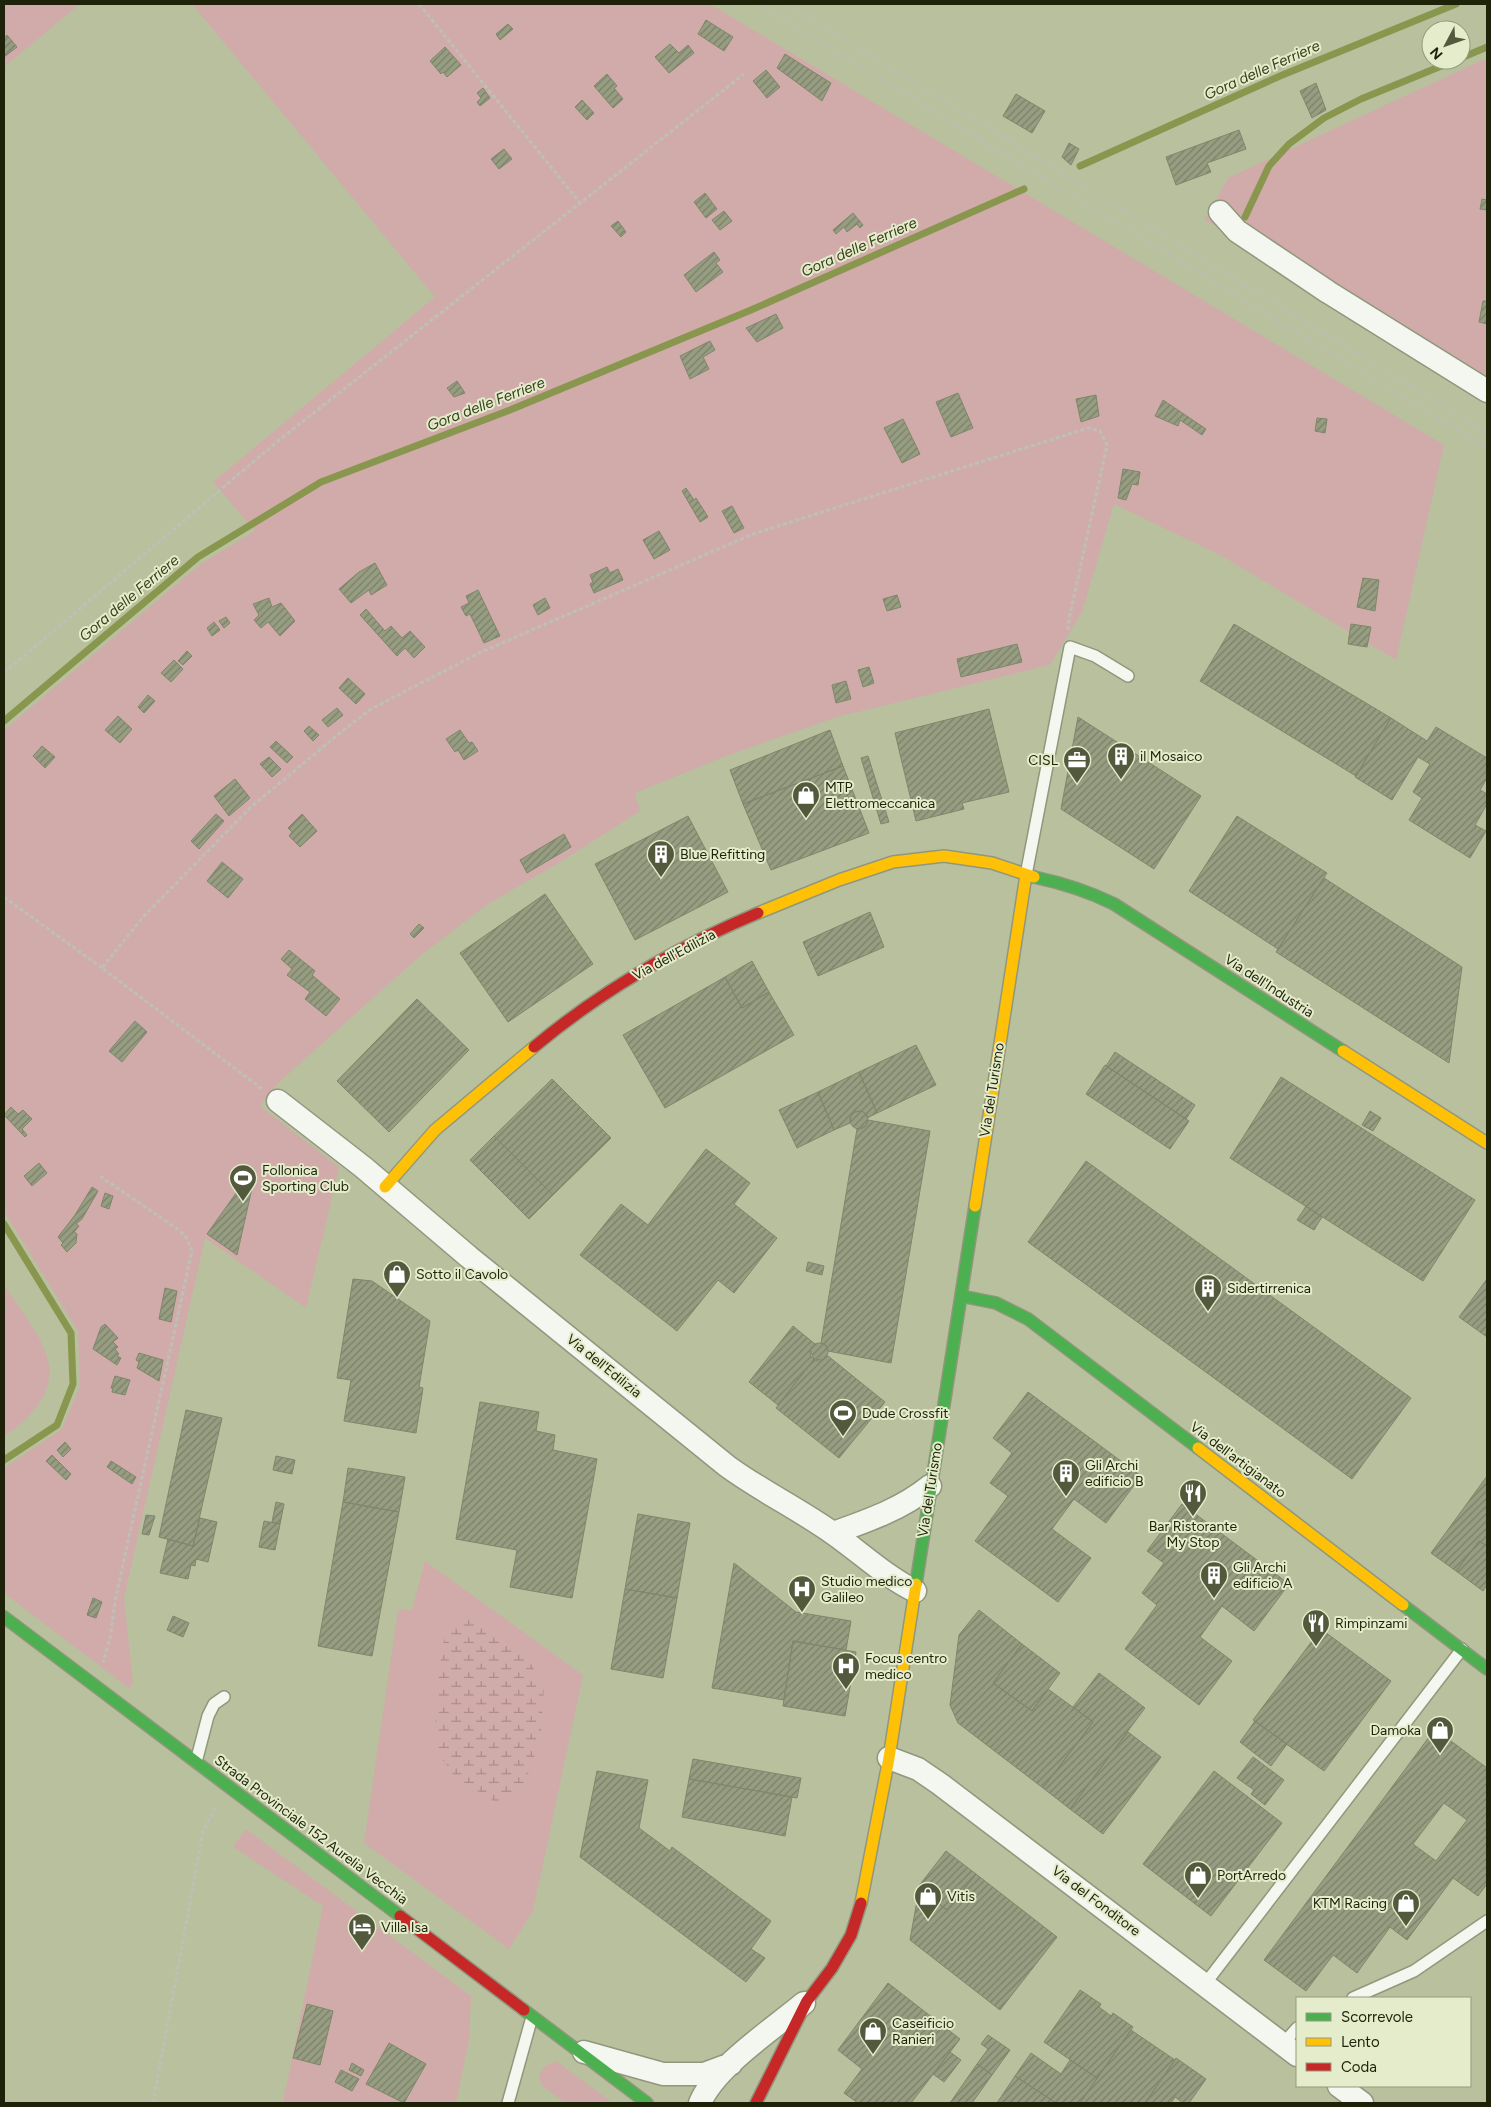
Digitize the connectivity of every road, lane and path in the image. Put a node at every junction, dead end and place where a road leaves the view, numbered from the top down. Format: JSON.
{"nodes":[{"id":1,"x":419,"y":4,"type":"edge"},
{"id":2,"x":744,"y":74,"type":"dead end"},
{"id":3,"x":581,"y":204,"type":"junction"},
{"id":4,"x":1220,"y":212,"type":"dead end"},
{"id":5,"x":1487,"y":391,"type":"edge"},
{"id":6,"x":1070,"y":646,"type":"junction"},
{"id":7,"x":4,"y":673,"type":"edge"},
{"id":8,"x":1128,"y":676,"type":"dead end"},
{"id":9,"x":1026,"y":875,"type":"junction"},
{"id":10,"x":4,"y":897,"type":"edge"},
{"id":11,"x":102,"y":968,"type":"junction"},
{"id":12,"x":278,"y":1101,"type":"joint"},
{"id":13,"x":1487,"y":1143,"type":"edge"},
{"id":14,"x":100,"y":1176,"type":"dead end"},
{"id":15,"x":384,"y":1186,"type":"junction"},
{"id":16,"x":962,"y":1296,"type":"junction"},
{"id":17,"x":930,"y":1486,"type":"junction"},
{"id":18,"x":833,"y":1533,"type":"junction"},
{"id":19,"x":915,"y":1591,"type":"junction"},
{"id":20,"x":4,"y":1617,"type":"edge"},
{"id":21,"x":1462,"y":1649,"type":"junction"},
{"id":22,"x":1487,"y":1669,"type":"edge"},
{"id":23,"x":91,"y":1682,"type":"junction"},
{"id":24,"x":224,"y":1697,"type":"dead end"},
{"id":25,"x":889,"y":1758,"type":"junction"},
{"id":26,"x":196,"y":1763,"type":"junction"},
{"id":27,"x":227,"y":1786,"type":"junction"},
{"id":28,"x":1487,"y":1921,"type":"edge"},
{"id":29,"x":1205,"y":1984,"type":"junction"},
{"id":30,"x":1354,"y":1997,"type":"edge"},
{"id":31,"x":807,"y":2001,"type":"junction"},
{"id":32,"x":532,"y":2015,"type":"junction"},
{"id":33,"x":1293,"y":2042,"type":"edge"},
{"id":34,"x":577,"y":2050,"type":"junction"},
{"id":35,"x":731,"y":2064,"type":"junction"},
{"id":36,"x":1339,"y":2087,"type":"edge"},
{"id":37,"x":761,"y":2098,"type":"edge"},
{"id":38,"x":153,"y":2103,"type":"edge"},
{"id":39,"x":508,"y":2103,"type":"edge"},
{"id":40,"x":647,"y":2103,"type":"edge"},
{"id":41,"x":700,"y":2103,"type":"edge"},
{"id":42,"x":1362,"y":2103,"type":"edge"}],
"edges":[{"from":1,"to":3,"type":"path"},
{"from":2,"to":3,"type":"path"},
{"from":3,"to":7,"type":"path"},
{"from":4,"to":5,"type":"street"},
{"from":6,"to":8,"type":"lane"},
{"from":6,"to":9,"type":"lane"},
{"from":6,"to":11,"type":"path"},
{"from":9,"to":13,"type":"street","name":"Via dell'Industria"},
{"from":9,"to":15,"type":"street","name":"Via dell'Edilizia"},
{"from":9,"to":16,"type":"street","name":"Via del Turismo"},
{"from":10,"to":11,"type":"path"},
{"from":11,"to":12,"type":"path"},
{"from":12,"to":15,"type":"street","name":"Via dell'Edilizia"},
{"from":14,"to":23,"type":"path"},
{"from":15,"to":18,"type":"street","name":"Via dell'Edilizia"},
{"from":16,"to":17,"type":"street","name":"Via del Turismo"},
{"from":16,"to":21,"type":"street","name":"Via dell'artigianato"},
{"from":17,"to":18,"type":"street"},
{"from":17,"to":19,"type":"street","name":"Via del Turismo"},
{"from":18,"to":19,"type":"street","name":"Via dell'Edilizia"},
{"from":19,"to":25,"type":"street","name":"Via del Turismo"},
{"from":20,"to":23,"type":"street","name":"Strada Provinciale 152 Aurelia Vecchia"},
{"from":21,"to":22,"type":"street","name":"Via dell'artigianato"},
{"from":21,"to":29,"type":"lane"},
{"from":23,"to":26,"type":"street","name":"Strada Provinciale 152 Aurelia Vecchia"},
{"from":24,"to":26,"type":"lane"},
{"from":25,"to":29,"type":"street","name":"Via del Fonditore"},
{"from":25,"to":31,"type":"street","name":"Via del Turismo"},
{"from":26,"to":27,"type":"street","name":"Strada Provinciale 152 Aurelia Vecchia"},
{"from":27,"to":32,"type":"street","name":"Strada Provinciale 152 Aurelia Vecchia"},
{"from":27,"to":38,"type":"path"},
{"from":28,"to":30,"type":"lane"},
{"from":29,"to":33,"type":"street","name":"Via del Fonditore"},
{"from":31,"to":35,"type":"street","name":"Via del Turismo"},
{"from":31,"to":37,"type":"street","name":"Via del Turismo"},
{"from":32,"to":34,"type":"street","name":"Strada Provinciale 152 Aurelia Vecchia"},
{"from":32,"to":39,"type":"lane"},
{"from":34,"to":35,"type":"street","name":"Via del Turismo"},
{"from":34,"to":40,"type":"street","name":"Strada Provinciale 152 Aurelia Vecchia"},
{"from":35,"to":41,"type":"street","name":"Via del Turismo"},
{"from":36,"to":42,"type":"street"}]}
